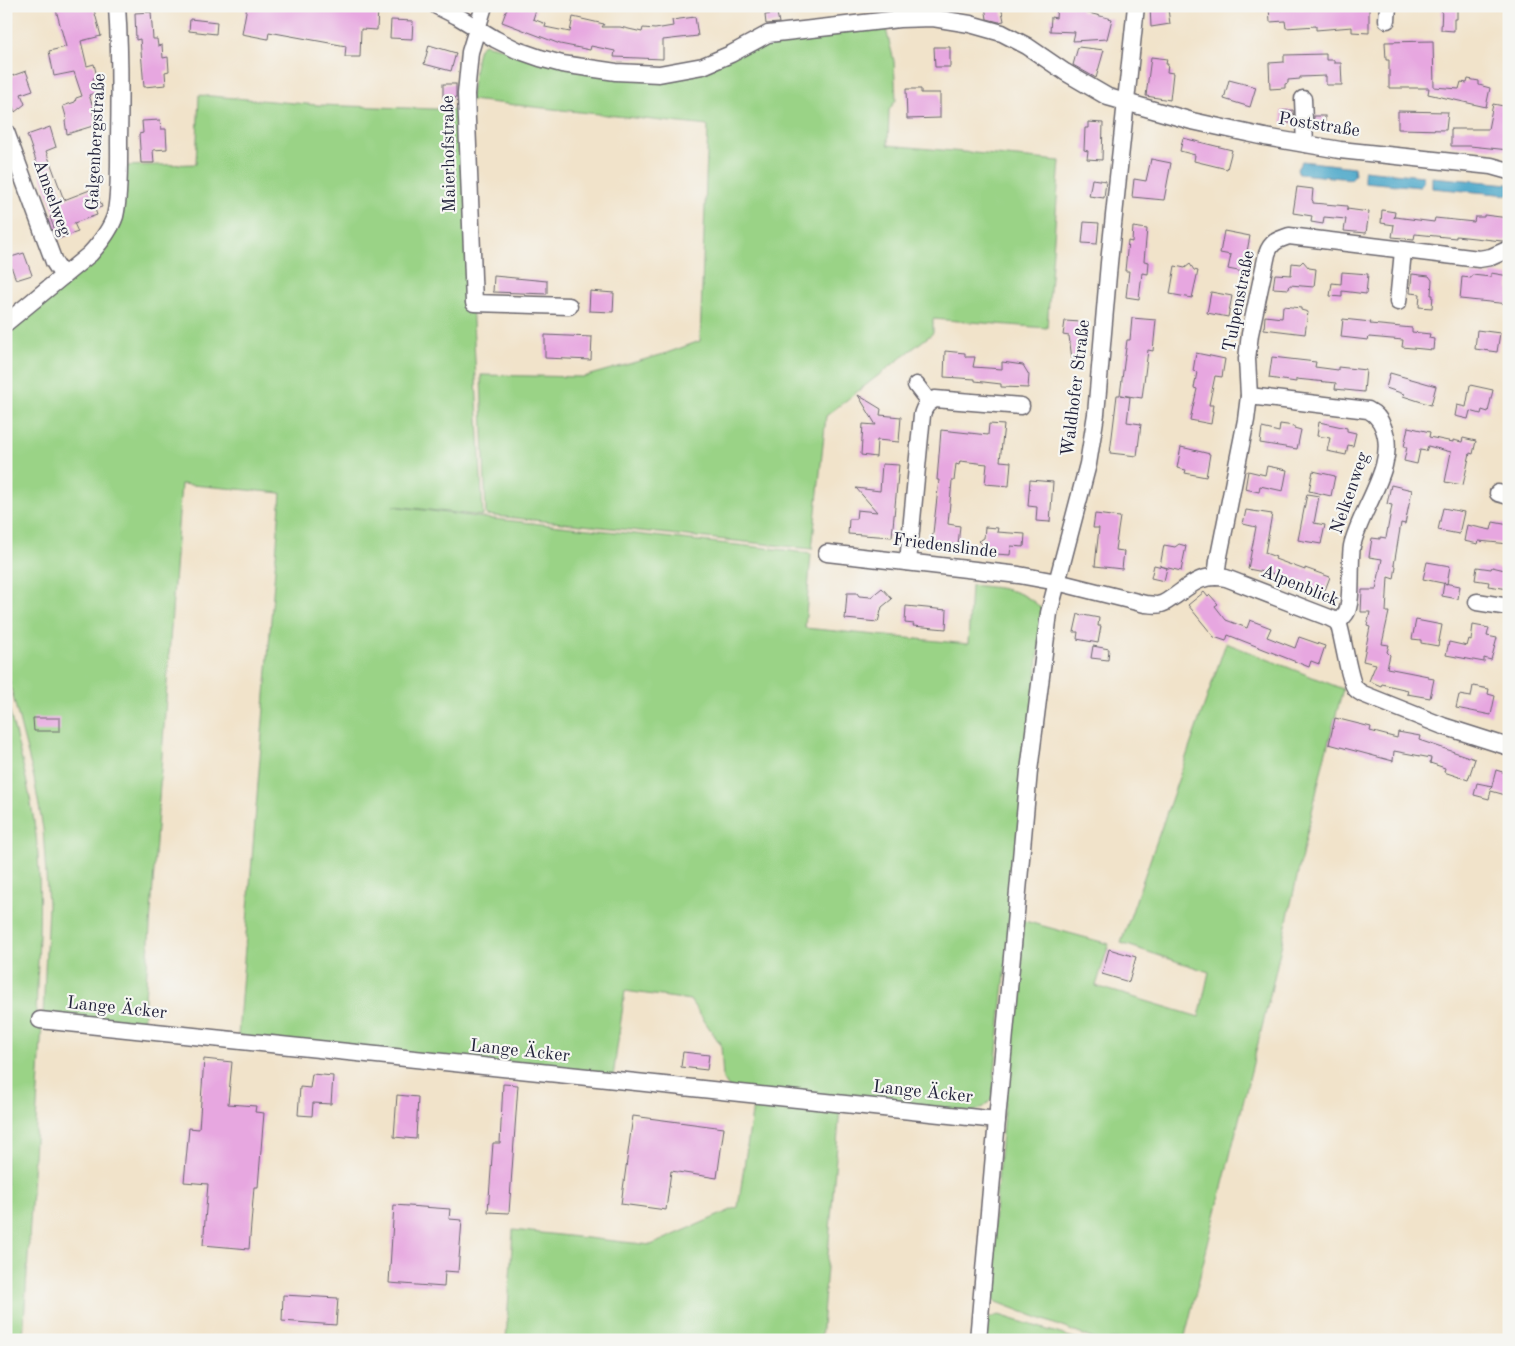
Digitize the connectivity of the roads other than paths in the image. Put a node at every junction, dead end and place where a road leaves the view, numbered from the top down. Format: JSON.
{"nodes":[{"id":1,"x":118,"y":6,"type":"edge"},
{"id":2,"x":437,"y":6,"type":"edge"},
{"id":3,"x":484,"y":6,"type":"edge"},
{"id":4,"x":1136,"y":6,"type":"edge"},
{"id":5,"x":478,"y":28,"type":"junction"},
{"id":6,"x":1303,"y":99,"type":"dead end"},
{"id":7,"x":1127,"y":103,"type":"junction"},
{"id":8,"x":6,"y":132,"type":"edge"},
{"id":9,"x":1305,"y":144,"type":"junction"},
{"id":10,"x":1509,"y":171,"type":"edge"},
{"id":11,"x":1509,"y":249,"type":"edge"},
{"id":12,"x":1403,"y":251,"type":"junction"},
{"id":13,"x":63,"y":276,"type":"junction"},
{"id":14,"x":1398,"y":302,"type":"dead end"},
{"id":15,"x":569,"y":306,"type":"dead end"},
{"id":16,"x":6,"y":323,"type":"edge"},
{"id":17,"x":916,"y":385,"type":"dead end"},
{"id":18,"x":1249,"y":396,"type":"junction"},
{"id":19,"x":928,"y":402,"type":"junction"},
{"id":20,"x":1020,"y":406,"type":"dead end"},
{"id":21,"x":827,"y":553,"type":"dead end"},
{"id":22,"x":908,"y":562,"type":"junction"},
{"id":23,"x":1216,"y":577,"type":"junction"},
{"id":24,"x":1057,"y":582,"type":"junction"},
{"id":25,"x":1477,"y":602,"type":"dead end"},
{"id":26,"x":1509,"y":607,"type":"edge"},
{"id":27,"x":1338,"y":622,"type":"junction"},
{"id":28,"x":1509,"y":747,"type":"edge"},
{"id":29,"x":40,"y":1020,"type":"dead end"},
{"id":30,"x":996,"y":1120,"type":"junction"},
{"id":31,"x":978,"y":1340,"type":"edge"}],
"edges":[{"from":1,"to":13,"type":"street","name":"Galgenbergstraße"},
{"from":2,"to":5,"type":"street","name":"Poststraße"},
{"from":3,"to":5,"type":"street","name":"Maierhofstraße"},
{"from":4,"to":7,"type":"street","name":"Waldhofer Straße"},
{"from":5,"to":7,"type":"street","name":"Poststraße"},
{"from":5,"to":15,"type":"street","name":"Maierhofstraße"},
{"from":6,"to":9,"type":"street"},
{"from":7,"to":9,"type":"street","name":"Poststraße"},
{"from":7,"to":24,"type":"street","name":"Waldhofer Straße"},
{"from":8,"to":13,"type":"street","name":"Amselweg"},
{"from":9,"to":10,"type":"street","name":"Poststraße"},
{"from":11,"to":12,"type":"street","name":"Tulpenstraße"},
{"from":12,"to":14,"type":"street"},
{"from":12,"to":18,"type":"street","name":"Tulpenstraße"},
{"from":13,"to":16,"type":"street","name":"Galgenbergstraße"},
{"from":17,"to":19,"type":"street"},
{"from":18,"to":23,"type":"street","name":"Tulpenstraße"},
{"from":18,"to":27,"type":"street","name":"Nelkenweg"},
{"from":19,"to":20,"type":"street"},
{"from":19,"to":22,"type":"street"},
{"from":21,"to":22,"type":"street","name":"Friedenslinde"},
{"from":22,"to":24,"type":"street","name":"Friedenslinde"},
{"from":23,"to":24,"type":"street","name":"Alpenblick"},
{"from":23,"to":27,"type":"street","name":"Alpenblick"},
{"from":24,"to":30,"type":"street","name":"Waldhofer Straße"},
{"from":25,"to":26,"type":"street"},
{"from":27,"to":28,"type":"street","name":"Alpenblick"},
{"from":29,"to":30,"type":"street","name":"Lange Äcker"},
{"from":30,"to":31,"type":"street","name":"Waldhofer Straße"}]}
